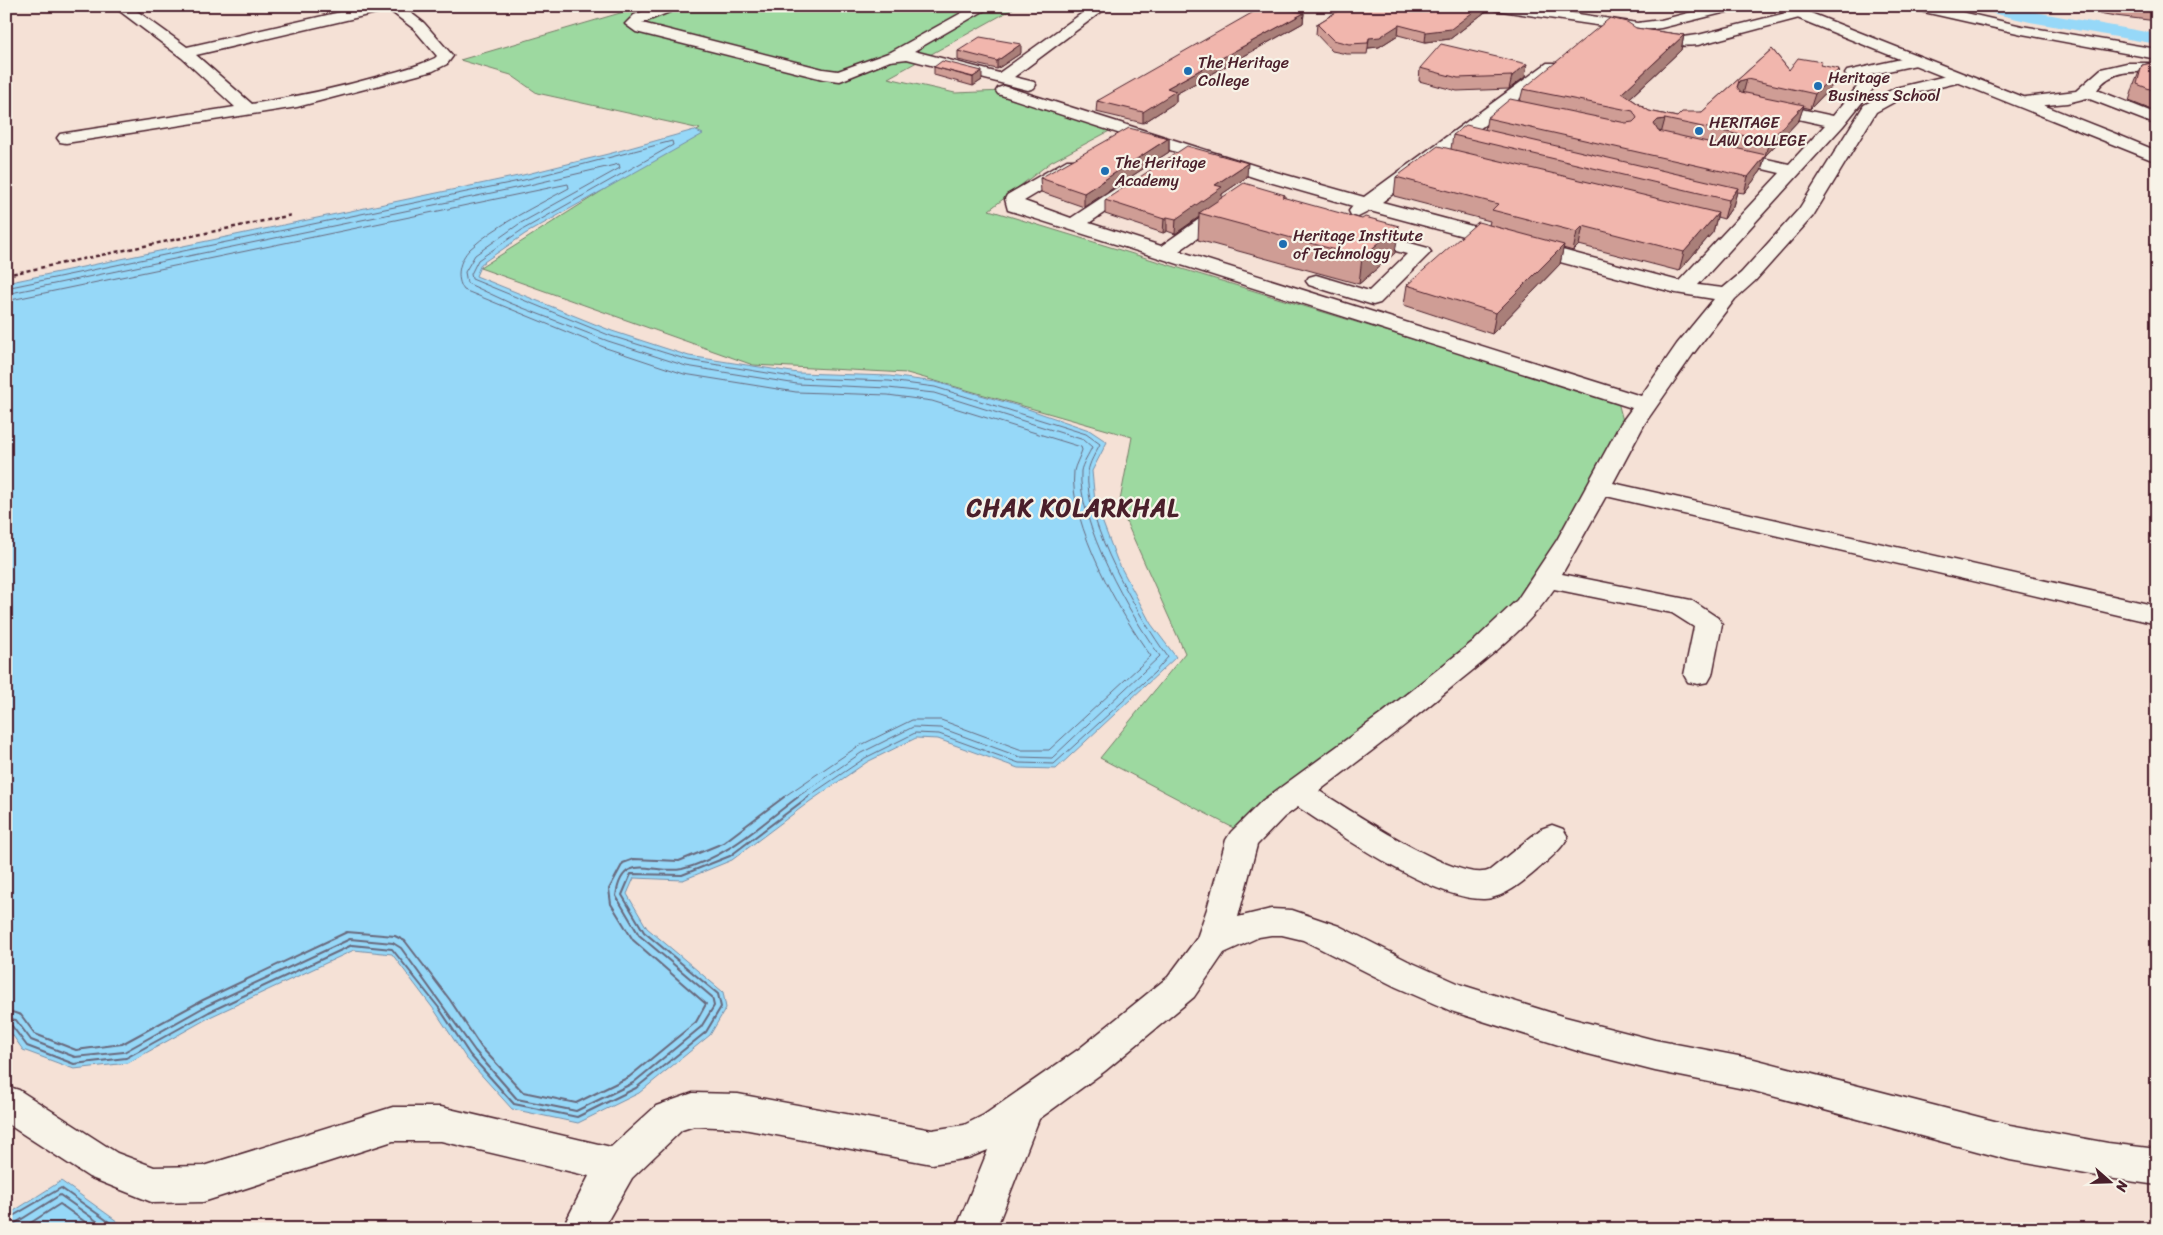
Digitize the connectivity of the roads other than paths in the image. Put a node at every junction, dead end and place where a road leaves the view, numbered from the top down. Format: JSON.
{"nodes":[{"id":1,"x":120,"y":6,"type":"edge"},
{"id":2,"x":985,"y":6,"type":"edge"},
{"id":3,"x":1102,"y":6,"type":"edge"},
{"id":4,"x":1495,"y":6,"type":"edge"},
{"id":5,"x":1734,"y":6,"type":"edge"},
{"id":6,"x":1766,"y":6,"type":"edge"},
{"id":7,"x":1915,"y":6,"type":"edge"},
{"id":8,"x":398,"y":7,"type":"edge"},
{"id":9,"x":668,"y":7,"type":"edge"},
{"id":10,"x":1788,"y":12,"type":"edge"},
{"id":11,"x":1598,"y":30,"type":"junction"},
{"id":12,"x":184,"y":53,"type":"junction"},
{"id":13,"x":897,"y":54,"type":"junction"},
{"id":14,"x":1569,"y":54,"type":"edge"},
{"id":15,"x":2157,"y":54,"type":"edge"},
{"id":16,"x":1915,"y":61,"type":"junction"},
{"id":17,"x":1897,"y":64,"type":"junction"},
{"id":18,"x":2157,"y":68,"type":"edge"},
{"id":19,"x":1949,"y":80,"type":"junction"},
{"id":20,"x":1003,"y":85,"type":"junction"},
{"id":21,"x":2082,"y":93,"type":"junction"},
{"id":22,"x":1093,"y":100,"type":"dead end"},
{"id":23,"x":2030,"y":102,"type":"junction"},
{"id":24,"x":1076,"y":104,"type":"junction"},
{"id":25,"x":1752,"y":104,"type":"edge"},
{"id":26,"x":1500,"y":106,"type":"junction"},
{"id":27,"x":248,"y":110,"type":"junction"},
{"id":28,"x":1518,"y":110,"type":"edge"},
{"id":29,"x":2157,"y":120,"type":"edge"},
{"id":30,"x":1837,"y":122,"type":"junction"},
{"id":31,"x":1131,"y":131,"type":"junction"},
{"id":32,"x":1460,"y":135,"type":"junction"},
{"id":33,"x":2103,"y":135,"type":"junction"},
{"id":34,"x":66,"y":138,"type":"dead end"},
{"id":35,"x":1479,"y":140,"type":"edge"},
{"id":36,"x":1186,"y":150,"type":"junction"},
{"id":37,"x":1708,"y":151,"type":"edge"},
{"id":38,"x":1431,"y":156,"type":"junction"},
{"id":39,"x":2157,"y":157,"type":"edge"},
{"id":40,"x":1170,"y":161,"type":"edge"},
{"id":41,"x":1450,"y":161,"type":"edge"},
{"id":42,"x":1793,"y":170,"type":"junction"},
{"id":43,"x":1154,"y":171,"type":"edge"},
{"id":44,"x":1273,"y":177,"type":"junction"},
{"id":45,"x":1741,"y":200,"type":"edge"},
{"id":46,"x":1368,"y":203,"type":"junction"},
{"id":47,"x":1761,"y":205,"type":"junction"},
{"id":48,"x":1073,"y":225,"type":"junction"},
{"id":49,"x":1453,"y":226,"type":"junction"},
{"id":50,"x":1718,"y":226,"type":"edge"},
{"id":51,"x":1737,"y":230,"type":"junction"},
{"id":52,"x":1180,"y":241,"type":"junction"},
{"id":53,"x":1420,"y":252,"type":"junction"},
{"id":54,"x":1163,"y":253,"type":"junction"},
{"id":55,"x":1683,"y":289,"type":"junction"},
{"id":56,"x":1728,"y":295,"type":"junction"},
{"id":57,"x":1646,"y":405,"type":"junction"},
{"id":58,"x":1599,"y":486,"type":"junction"},
{"id":59,"x":1546,"y":579,"type":"junction"},
{"id":60,"x":2157,"y":615,"type":"edge"},
{"id":61,"x":1698,"y":675,"type":"dead end"},
{"id":62,"x":1296,"y":791,"type":"junction"},
{"id":63,"x":1552,"y":837,"type":"dead end"},
{"id":64,"x":1212,"y":943,"type":"junction"},
{"id":65,"x":6,"y":1102,"type":"edge"},
{"id":66,"x":1024,"y":1108,"type":"junction"},
{"id":67,"x":618,"y":1166,"type":"junction"},
{"id":68,"x":2157,"y":1166,"type":"edge"},
{"id":69,"x":582,"y":1229,"type":"edge"},
{"id":70,"x":976,"y":1229,"type":"edge"}],
"edges":[{"from":1,"to":12,"type":"street"},
{"from":2,"to":13,"type":"street"},
{"from":3,"to":20,"type":"street"},
{"from":4,"to":11,"type":"street"},
{"from":5,"to":11,"type":"street"},
{"from":6,"to":10,"type":"street"},
{"from":7,"to":15,"type":"street"},
{"from":8,"to":12,"type":"street"},
{"from":8,"to":27,"type":"street"},
{"from":9,"to":13,"type":"street"},
{"from":10,"to":11,"type":"street"},
{"from":10,"to":16,"type":"street"},
{"from":10,"to":17,"type":"street"},
{"from":12,"to":27,"type":"street"},
{"from":13,"to":20,"type":"street"},
{"from":14,"to":26,"type":"street"},
{"from":16,"to":17,"type":"street"},
{"from":16,"to":19,"type":"street"},
{"from":17,"to":19,"type":"street"},
{"from":17,"to":30,"type":"street"},
{"from":18,"to":21,"type":"street"},
{"from":19,"to":23,"type":"street"},
{"from":19,"to":33,"type":"street"},
{"from":19,"to":56,"type":"street"},
{"from":20,"to":24,"type":"street"},
{"from":21,"to":23,"type":"street"},
{"from":21,"to":29,"type":"street"},
{"from":22,"to":24,"type":"street"},
{"from":23,"to":33,"type":"street"},
{"from":24,"to":31,"type":"street"},
{"from":25,"to":30,"type":"street"},
{"from":26,"to":28,"type":"street"},
{"from":26,"to":32,"type":"street"},
{"from":27,"to":34,"type":"street"},
{"from":30,"to":42,"type":"street"},
{"from":31,"to":36,"type":"street"},
{"from":31,"to":48,"type":"street"},
{"from":32,"to":35,"type":"street"},
{"from":32,"to":38,"type":"street"},
{"from":33,"to":39,"type":"street"},
{"from":36,"to":40,"type":"street"},
{"from":36,"to":44,"type":"street"},
{"from":37,"to":42,"type":"street"},
{"from":38,"to":41,"type":"street"},
{"from":38,"to":46,"type":"street"},
{"from":42,"to":47,"type":"street"},
{"from":43,"to":48,"type":"street"},
{"from":44,"to":46,"type":"street"},
{"from":44,"to":52,"type":"street"},
{"from":45,"to":47,"type":"street"},
{"from":46,"to":49,"type":"street"},
{"from":46,"to":53,"type":"street"},
{"from":47,"to":51,"type":"street"},
{"from":48,"to":54,"type":"street"},
{"from":49,"to":53,"type":"street"},
{"from":49,"to":55,"type":"street"},
{"from":50,"to":51,"type":"street"},
{"from":51,"to":55,"type":"street"},
{"from":52,"to":53,"type":"street"},
{"from":52,"to":54,"type":"street"},
{"from":54,"to":57,"type":"street"},
{"from":55,"to":56,"type":"street"},
{"from":56,"to":57,"type":"street"},
{"from":57,"to":58,"type":"street"},
{"from":58,"to":59,"type":"street"},
{"from":58,"to":60,"type":"street"},
{"from":59,"to":61,"type":"street"},
{"from":59,"to":62,"type":"street"},
{"from":62,"to":63,"type":"street"},
{"from":62,"to":64,"type":"street"},
{"from":64,"to":66,"type":"street"},
{"from":64,"to":68,"type":"street"},
{"from":65,"to":67,"type":"street"},
{"from":66,"to":67,"type":"street"},
{"from":66,"to":70,"type":"street"},
{"from":67,"to":69,"type":"street"}]}
